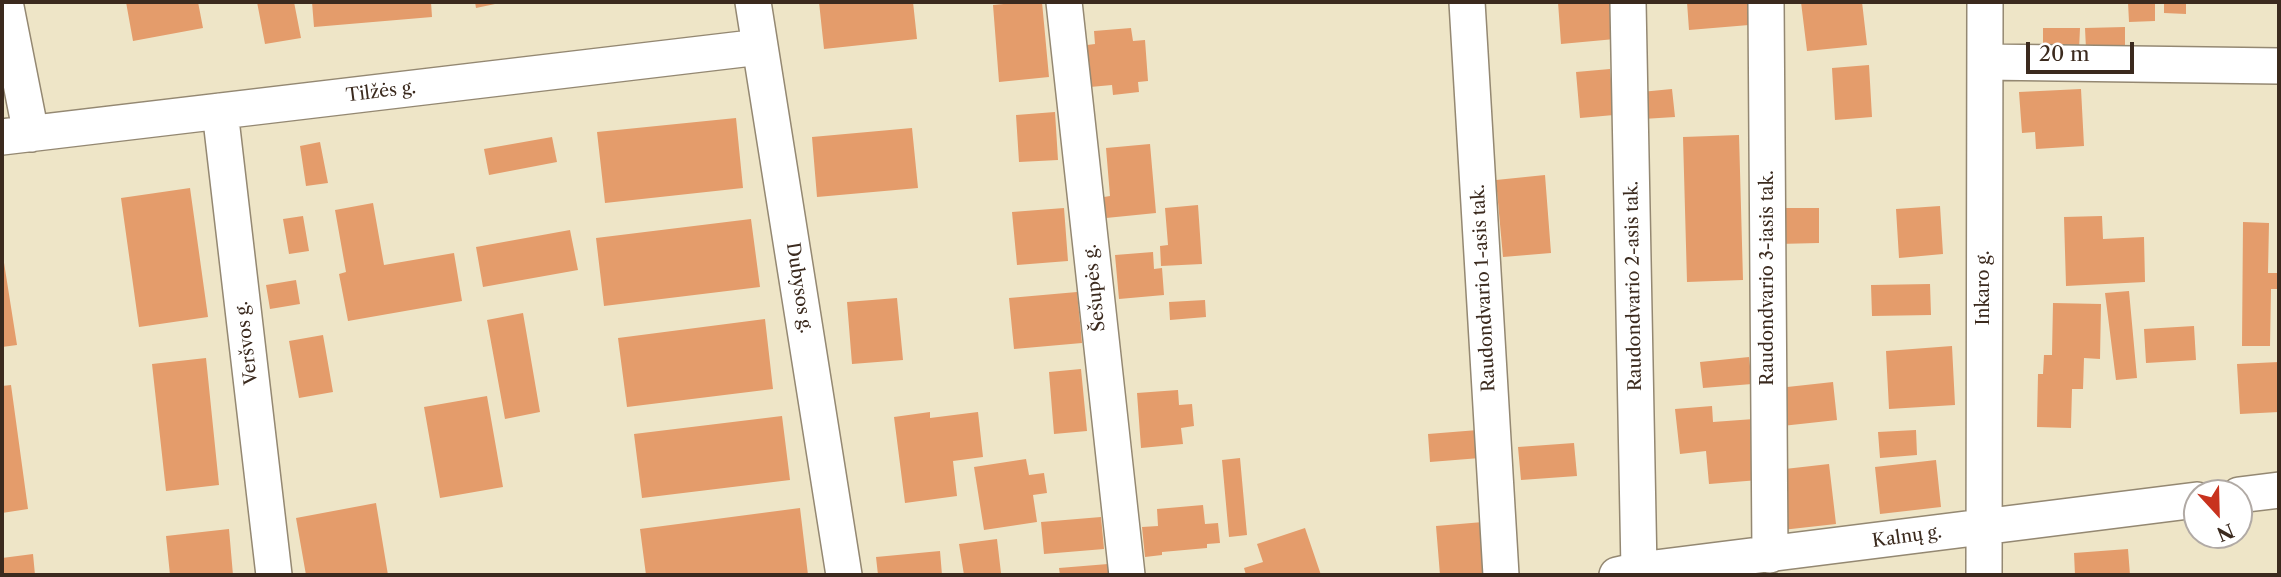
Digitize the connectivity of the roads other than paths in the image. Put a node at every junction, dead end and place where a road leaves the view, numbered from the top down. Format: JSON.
{"nodes":[{"id":1,"x":5,"y":2,"type":"edge"},
{"id":2,"x":753,"y":2,"type":"edge"},
{"id":3,"x":1063,"y":2,"type":"edge"},
{"id":4,"x":1467,"y":2,"type":"edge"},
{"id":5,"x":1628,"y":2,"type":"edge"},
{"id":6,"x":1766,"y":2,"type":"edge"},
{"id":7,"x":1986,"y":2,"type":"edge"},
{"id":8,"x":761,"y":47,"type":"junction"},
{"id":9,"x":1984,"y":62,"type":"junction"},
{"id":10,"x":2279,"y":65,"type":"edge"},
{"id":11,"x":220,"y":111,"type":"junction"},
{"id":12,"x":16,"y":136,"type":"edge"},
{"id":13,"x":2279,"y":490,"type":"edge"},
{"id":14,"x":2253,"y":493,"type":"edge"},
{"id":15,"x":2183,"y":502,"type":"edge"},
{"id":16,"x":1983,"y":526,"type":"junction"},
{"id":17,"x":1769,"y":555,"type":"junction"},
{"id":18,"x":1628,"y":573,"type":"edge"},
{"id":19,"x":274,"y":575,"type":"edge"},
{"id":20,"x":844,"y":575,"type":"edge"},
{"id":21,"x":1127,"y":575,"type":"edge"},
{"id":22,"x":1501,"y":575,"type":"edge"},
{"id":23,"x":1984,"y":575,"type":"edge"}],
"edges":[{"from":1,"to":12,"type":"street"},
{"from":2,"to":8,"type":"street","name":"Dubysos g."},
{"from":3,"to":21,"type":"street","name":"Šešupės g."},
{"from":4,"to":22,"type":"street","name":"Raudondvario 1-asis tak."},
{"from":5,"to":18,"type":"street","name":"Raudondvario 2-asis tak."},
{"from":6,"to":17,"type":"street","name":"Raudondvario 3-iasis tak."},
{"from":7,"to":9,"type":"street","name":"Inkaro g."},
{"from":8,"to":11,"type":"street","name":"Tilžės g."},
{"from":8,"to":20,"type":"street","name":"Dubysos g."},
{"from":9,"to":10,"type":"street"},
{"from":9,"to":16,"type":"street","name":"Inkaro g."},
{"from":11,"to":12,"type":"street","name":"Tilžės g."},
{"from":11,"to":19,"type":"street","name":"Veršvos g."},
{"from":13,"to":14,"type":"street"},
{"from":15,"to":16,"type":"street","name":"Kalnų g."},
{"from":16,"to":17,"type":"street","name":"Kalnų g."},
{"from":16,"to":23,"type":"street","name":"Inkaro g."},
{"from":17,"to":18,"type":"street","name":"Kalnų g."}]}
